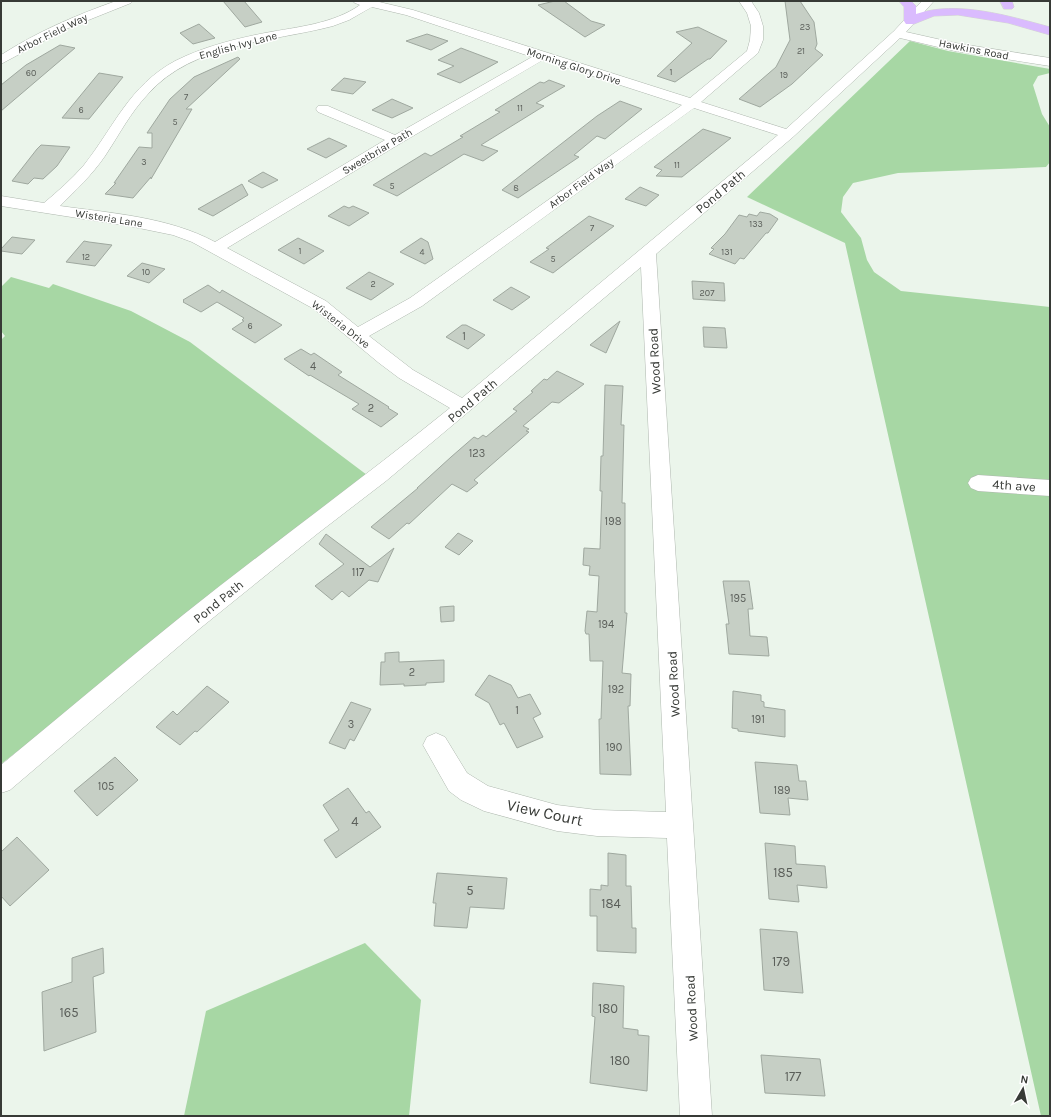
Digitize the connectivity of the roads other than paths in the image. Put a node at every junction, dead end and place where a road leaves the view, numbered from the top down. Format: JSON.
{"nodes":[{"id":1,"x":127,"y":1,"type":"edge"},
{"id":2,"x":745,"y":1,"type":"edge"},
{"id":3,"x":905,"y":1,"type":"edge"},
{"id":4,"x":928,"y":1,"type":"edge"},
{"id":5,"x":939,"y":1,"type":"edge"},
{"id":6,"x":364,"y":2,"type":"edge"},
{"id":7,"x":1003,"y":4,"type":"edge"},
{"id":8,"x":1022,"y":10,"type":"dead end"},
{"id":9,"x":1007,"y":20,"type":"junction"},
{"id":10,"x":910,"y":21,"type":"junction"},
{"id":11,"x":1050,"y":31,"type":"edge"},
{"id":12,"x":898,"y":34,"type":"junction"},
{"id":13,"x":542,"y":56,"type":"junction"},
{"id":14,"x":1,"y":60,"type":"edge"},
{"id":15,"x":1050,"y":62,"type":"edge"},
{"id":16,"x":691,"y":104,"type":"junction"},
{"id":17,"x":323,"y":109,"type":"dead end"},
{"id":18,"x":788,"y":134,"type":"junction"},
{"id":19,"x":396,"y":140,"type":"junction"},
{"id":20,"x":1,"y":202,"type":"edge"},
{"id":21,"x":48,"y":208,"type":"junction"},
{"id":22,"x":214,"y":248,"type":"junction"},
{"id":23,"x":648,"y":252,"type":"junction"},
{"id":24,"x":357,"y":335,"type":"junction"},
{"id":25,"x":463,"y":407,"type":"junction"},
{"id":26,"x":978,"y":483,"type":"dead end"},
{"id":27,"x":1050,"y":488,"type":"edge"},
{"id":28,"x":436,"y":745,"type":"dead end"},
{"id":29,"x":1,"y":781,"type":"edge"},
{"id":30,"x":681,"y":825,"type":"junction"},
{"id":31,"x":696,"y":1116,"type":"edge"}],
"edges":[{"from":1,"to":14,"type":"street","name":"Arbor Field Way"},
{"from":2,"to":16,"type":"street","name":"Arbor Field Way"},
{"from":3,"to":10,"type":"highway"},
{"from":4,"to":10,"type":"street","name":"Pond Path"},
{"from":5,"to":9,"type":"highway"},
{"from":6,"to":13,"type":"street","name":"Morning Glory Drive"},
{"from":6,"to":21,"type":"street","name":"English Ivy Lane"},
{"from":7,"to":8,"type":"highway"},
{"from":9,"to":10,"type":"highway"},
{"from":9,"to":11,"type":"highway"},
{"from":10,"to":12,"type":"street","name":"Pond Path"},
{"from":12,"to":15,"type":"street","name":"Hawkins Road"},
{"from":12,"to":18,"type":"street","name":"Pond Path"},
{"from":13,"to":16,"type":"street","name":"Morning Glory Drive"},
{"from":13,"to":19,"type":"street","name":"Sweetbriar Path"},
{"from":16,"to":18,"type":"street","name":"Morning Glory Drive"},
{"from":16,"to":24,"type":"street","name":"Arbor Field Way"},
{"from":17,"to":19,"type":"street"},
{"from":18,"to":23,"type":"street","name":"Pond Path"},
{"from":19,"to":22,"type":"street","name":"Sweetbriar Path"},
{"from":20,"to":21,"type":"street","name":"Wisteria Lane"},
{"from":21,"to":22,"type":"street","name":"Wisteria Lane"},
{"from":22,"to":24,"type":"street","name":"Wisteria Drive"},
{"from":23,"to":25,"type":"street","name":"Pond Path"},
{"from":23,"to":30,"type":"street","name":"Wood Road"},
{"from":24,"to":25,"type":"street","name":"Wisteria Drive"},
{"from":25,"to":29,"type":"street","name":"Pond Path"},
{"from":26,"to":27,"type":"street","name":"4th ave"},
{"from":28,"to":30,"type":"street","name":"View Court"},
{"from":30,"to":31,"type":"street","name":"Wood Road"}]}
